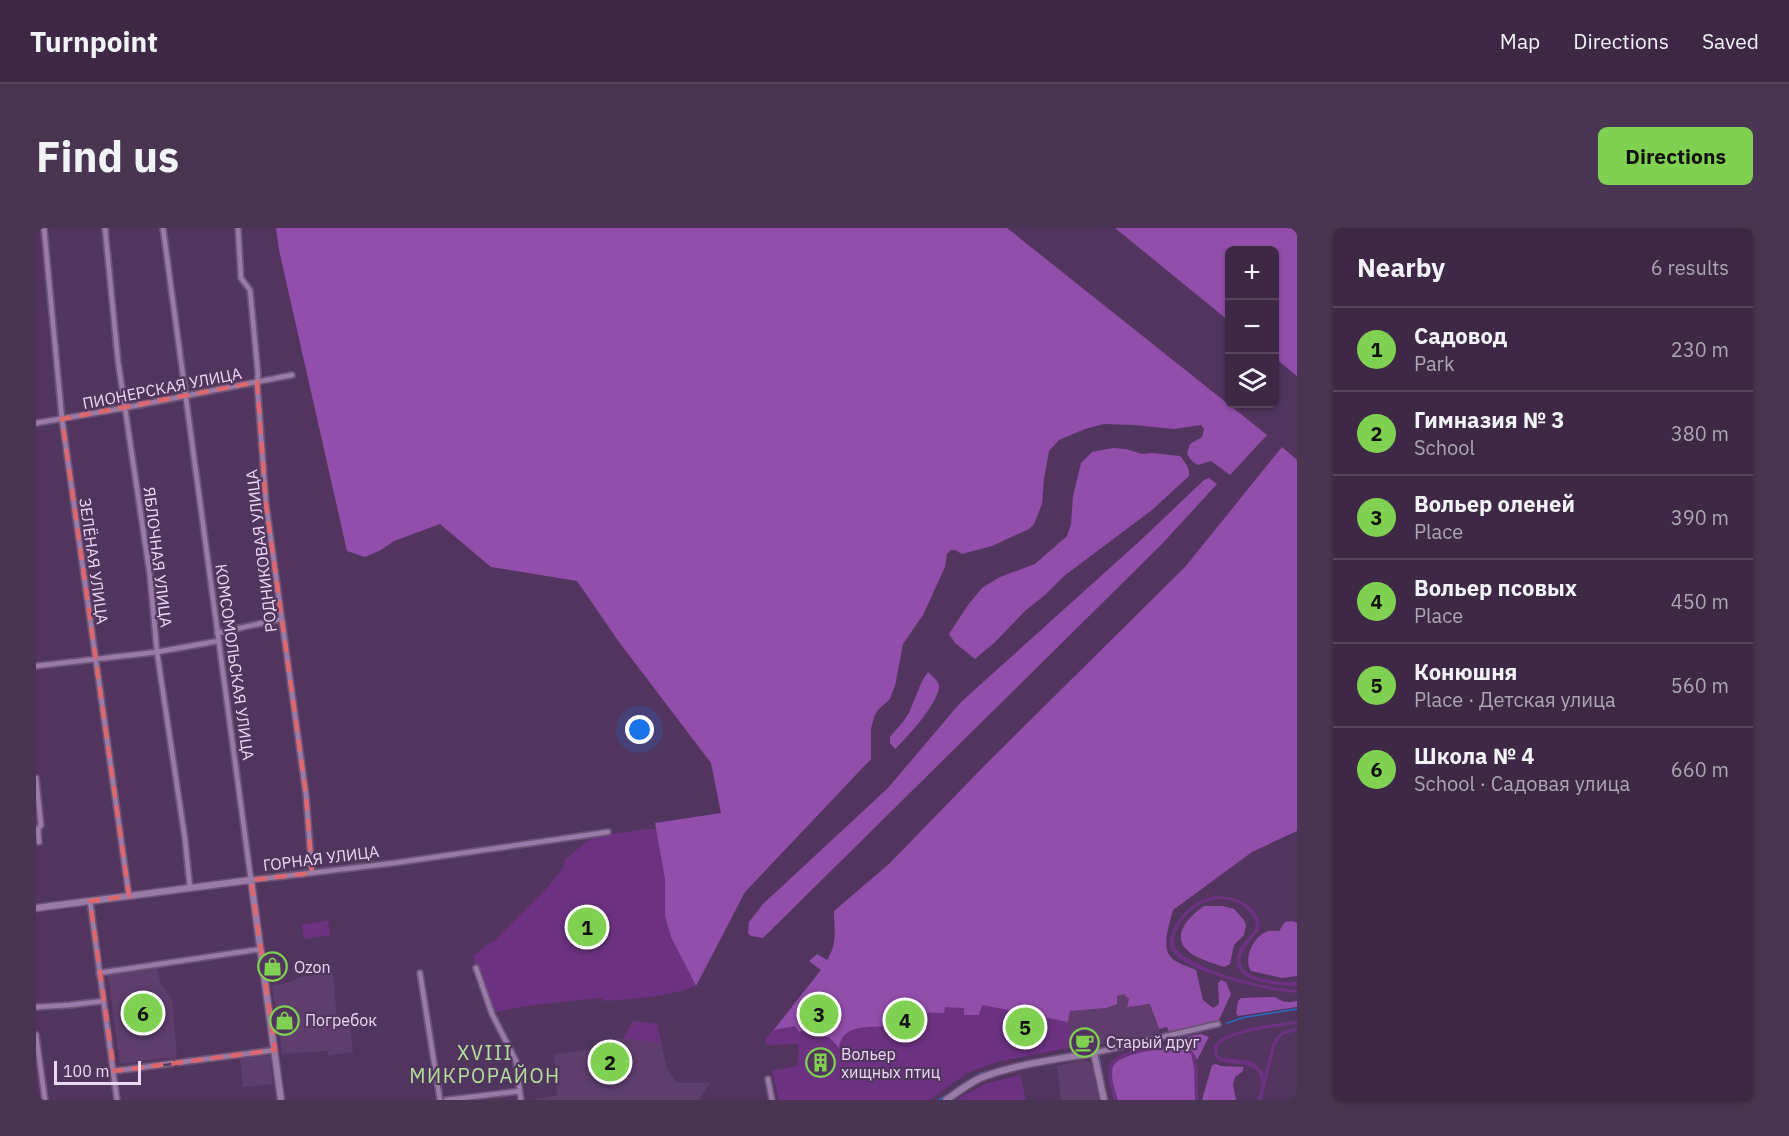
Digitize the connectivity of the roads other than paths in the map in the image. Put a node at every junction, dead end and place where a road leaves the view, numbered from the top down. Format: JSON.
{"nodes":[{"id":1,"x":44,"y":228,"type":"edge"},
{"id":2,"x":105,"y":228,"type":"edge"},
{"id":3,"x":163,"y":228,"type":"edge"},
{"id":4,"x":238,"y":228,"type":"edge"},
{"id":5,"x":292,"y":375,"type":"dead end"},
{"id":6,"x":257,"y":382,"type":"junction"},
{"id":7,"x":185,"y":396,"type":"junction"},
{"id":8,"x":124,"y":408,"type":"junction"},
{"id":9,"x":62,"y":419,"type":"junction"},
{"id":10,"x":36,"y":423,"type":"edge"},
{"id":11,"x":280,"y":619,"type":"junction"},
{"id":12,"x":217,"y":633,"type":"junction"},
{"id":13,"x":218,"y":641,"type":"junction"},
{"id":14,"x":157,"y":652,"type":"junction"},
{"id":15,"x":96,"y":660,"type":"junction"},
{"id":16,"x":36,"y":666,"type":"edge"},
{"id":17,"x":36,"y":778,"type":"edge"},
{"id":18,"x":608,"y":832,"type":"dead end"},
{"id":19,"x":39,"y":842,"type":"dead end"},
{"id":20,"x":312,"y":873,"type":"junction"},
{"id":21,"x":251,"y":880,"type":"junction"},
{"id":22,"x":190,"y":888,"type":"junction"},
{"id":23,"x":129,"y":896,"type":"junction"},
{"id":24,"x":90,"y":901,"type":"junction"},
{"id":25,"x":36,"y":908,"type":"edge"},
{"id":26,"x":261,"y":949,"type":"junction"},
{"id":27,"x":476,"y":968,"type":"dead end"},
{"id":28,"x":99,"y":973,"type":"junction"},
{"id":29,"x":420,"y":973,"type":"dead end"},
{"id":30,"x":103,"y":1001,"type":"junction"},
{"id":31,"x":36,"y":1007,"type":"edge"},
{"id":32,"x":1218,"y":1024,"type":"dead end"},
{"id":33,"x":36,"y":1035,"type":"edge"},
{"id":34,"x":275,"y":1050,"type":"junction"},
{"id":35,"x":1094,"y":1053,"type":"junction"},
{"id":36,"x":114,"y":1071,"type":"junction"},
{"id":37,"x":768,"y":1079,"type":"dead end"},
{"id":38,"x":520,"y":1091,"type":"junction"},
{"id":39,"x":45,"y":1100,"type":"edge"},
{"id":40,"x":117,"y":1100,"type":"edge"},
{"id":41,"x":281,"y":1100,"type":"edge"},
{"id":42,"x":440,"y":1100,"type":"edge"},
{"id":43,"x":446,"y":1100,"type":"edge"},
{"id":44,"x":521,"y":1100,"type":"edge"},
{"id":45,"x":772,"y":1100,"type":"edge"},
{"id":46,"x":946,"y":1100,"type":"edge"},
{"id":47,"x":1104,"y":1100,"type":"edge"}],
"edges":[{"from":1,"to":9,"type":"street","name":"ЗЕЛЁНАЯ УЛИЦА"},
{"from":2,"to":8,"type":"street","name":"ЯБЛОЧНАЯ УЛИЦА"},
{"from":3,"to":7,"type":"street","name":"КОМСОМОЛЬСКАЯ УЛИЦА"},
{"from":4,"to":6,"type":"street","name":"РОДНИКОВАЯ УЛИЦА"},
{"from":5,"to":6,"type":"street","name":"ПИОНЕРСКАЯ УЛИЦА"},
{"from":6,"to":7,"type":"street","name":"ПИОНЕРСКАЯ УЛИЦА"},
{"from":6,"to":11,"type":"street","name":"РОДНИКОВАЯ УЛИЦА"},
{"from":7,"to":8,"type":"street","name":"ПИОНЕРСКАЯ УЛИЦА"},
{"from":7,"to":12,"type":"street","name":"КОМСОМОЛЬСКАЯ УЛИЦА"},
{"from":8,"to":9,"type":"street","name":"ПИОНЕРСКАЯ УЛИЦА"},
{"from":8,"to":14,"type":"street","name":"ЯБЛОЧНАЯ УЛИЦА"},
{"from":9,"to":10,"type":"street","name":"ПИОНЕРСКАЯ УЛИЦА"},
{"from":9,"to":15,"type":"street","name":"ЗЕЛЁНАЯ УЛИЦА"},
{"from":11,"to":12,"type":"street"},
{"from":11,"to":20,"type":"street","name":"РОДНИКОВАЯ УЛИЦА"},
{"from":12,"to":13,"type":"street","name":"КОМСОМОЛЬСКАЯ УЛИЦА"},
{"from":13,"to":14,"type":"street"},
{"from":13,"to":21,"type":"street","name":"КОМСОМОЛЬСКАЯ УЛИЦА"},
{"from":14,"to":15,"type":"street"},
{"from":14,"to":22,"type":"street","name":"ЯБЛОЧНАЯ УЛИЦА"},
{"from":15,"to":16,"type":"street"},
{"from":15,"to":23,"type":"street","name":"ЗЕЛЁНАЯ УЛИЦА"},
{"from":17,"to":19,"type":"street"},
{"from":18,"to":20,"type":"street","name":"ГОРНАЯ УЛИЦА"},
{"from":20,"to":21,"type":"street","name":"ГОРНАЯ УЛИЦА"},
{"from":21,"to":22,"type":"street","name":"ГОРНАЯ УЛИЦА"},
{"from":21,"to":26,"type":"street","name":"КОМСОМОЛЬСКАЯ УЛИЦА"},
{"from":22,"to":23,"type":"street","name":"ГОРНАЯ УЛИЦА"},
{"from":23,"to":24,"type":"street","name":"ГОРНАЯ УЛИЦА"},
{"from":24,"to":25,"type":"street","name":"ГОРНАЯ УЛИЦА"},
{"from":24,"to":28,"type":"street"},
{"from":26,"to":28,"type":"street"},
{"from":26,"to":34,"type":"street","name":"КОМСОМОЛЬСКАЯ УЛИЦА"},
{"from":27,"to":38,"type":"street"},
{"from":28,"to":30,"type":"street"},
{"from":29,"to":42,"type":"street"},
{"from":30,"to":31,"type":"street"},
{"from":30,"to":36,"type":"street"},
{"from":32,"to":35,"type":"street"},
{"from":33,"to":39,"type":"street"},
{"from":36,"to":34,"type":"street","one_way":true},
{"from":34,"to":41,"type":"street","name":"КОМСОМОЛЬСКАЯ УЛИЦА"},
{"from":35,"to":46,"type":"street"},
{"from":35,"to":47,"type":"street"},
{"from":36,"to":40,"type":"street"},
{"from":37,"to":45,"type":"street"},
{"from":38,"to":43,"type":"street"},
{"from":38,"to":44,"type":"street"}]}
